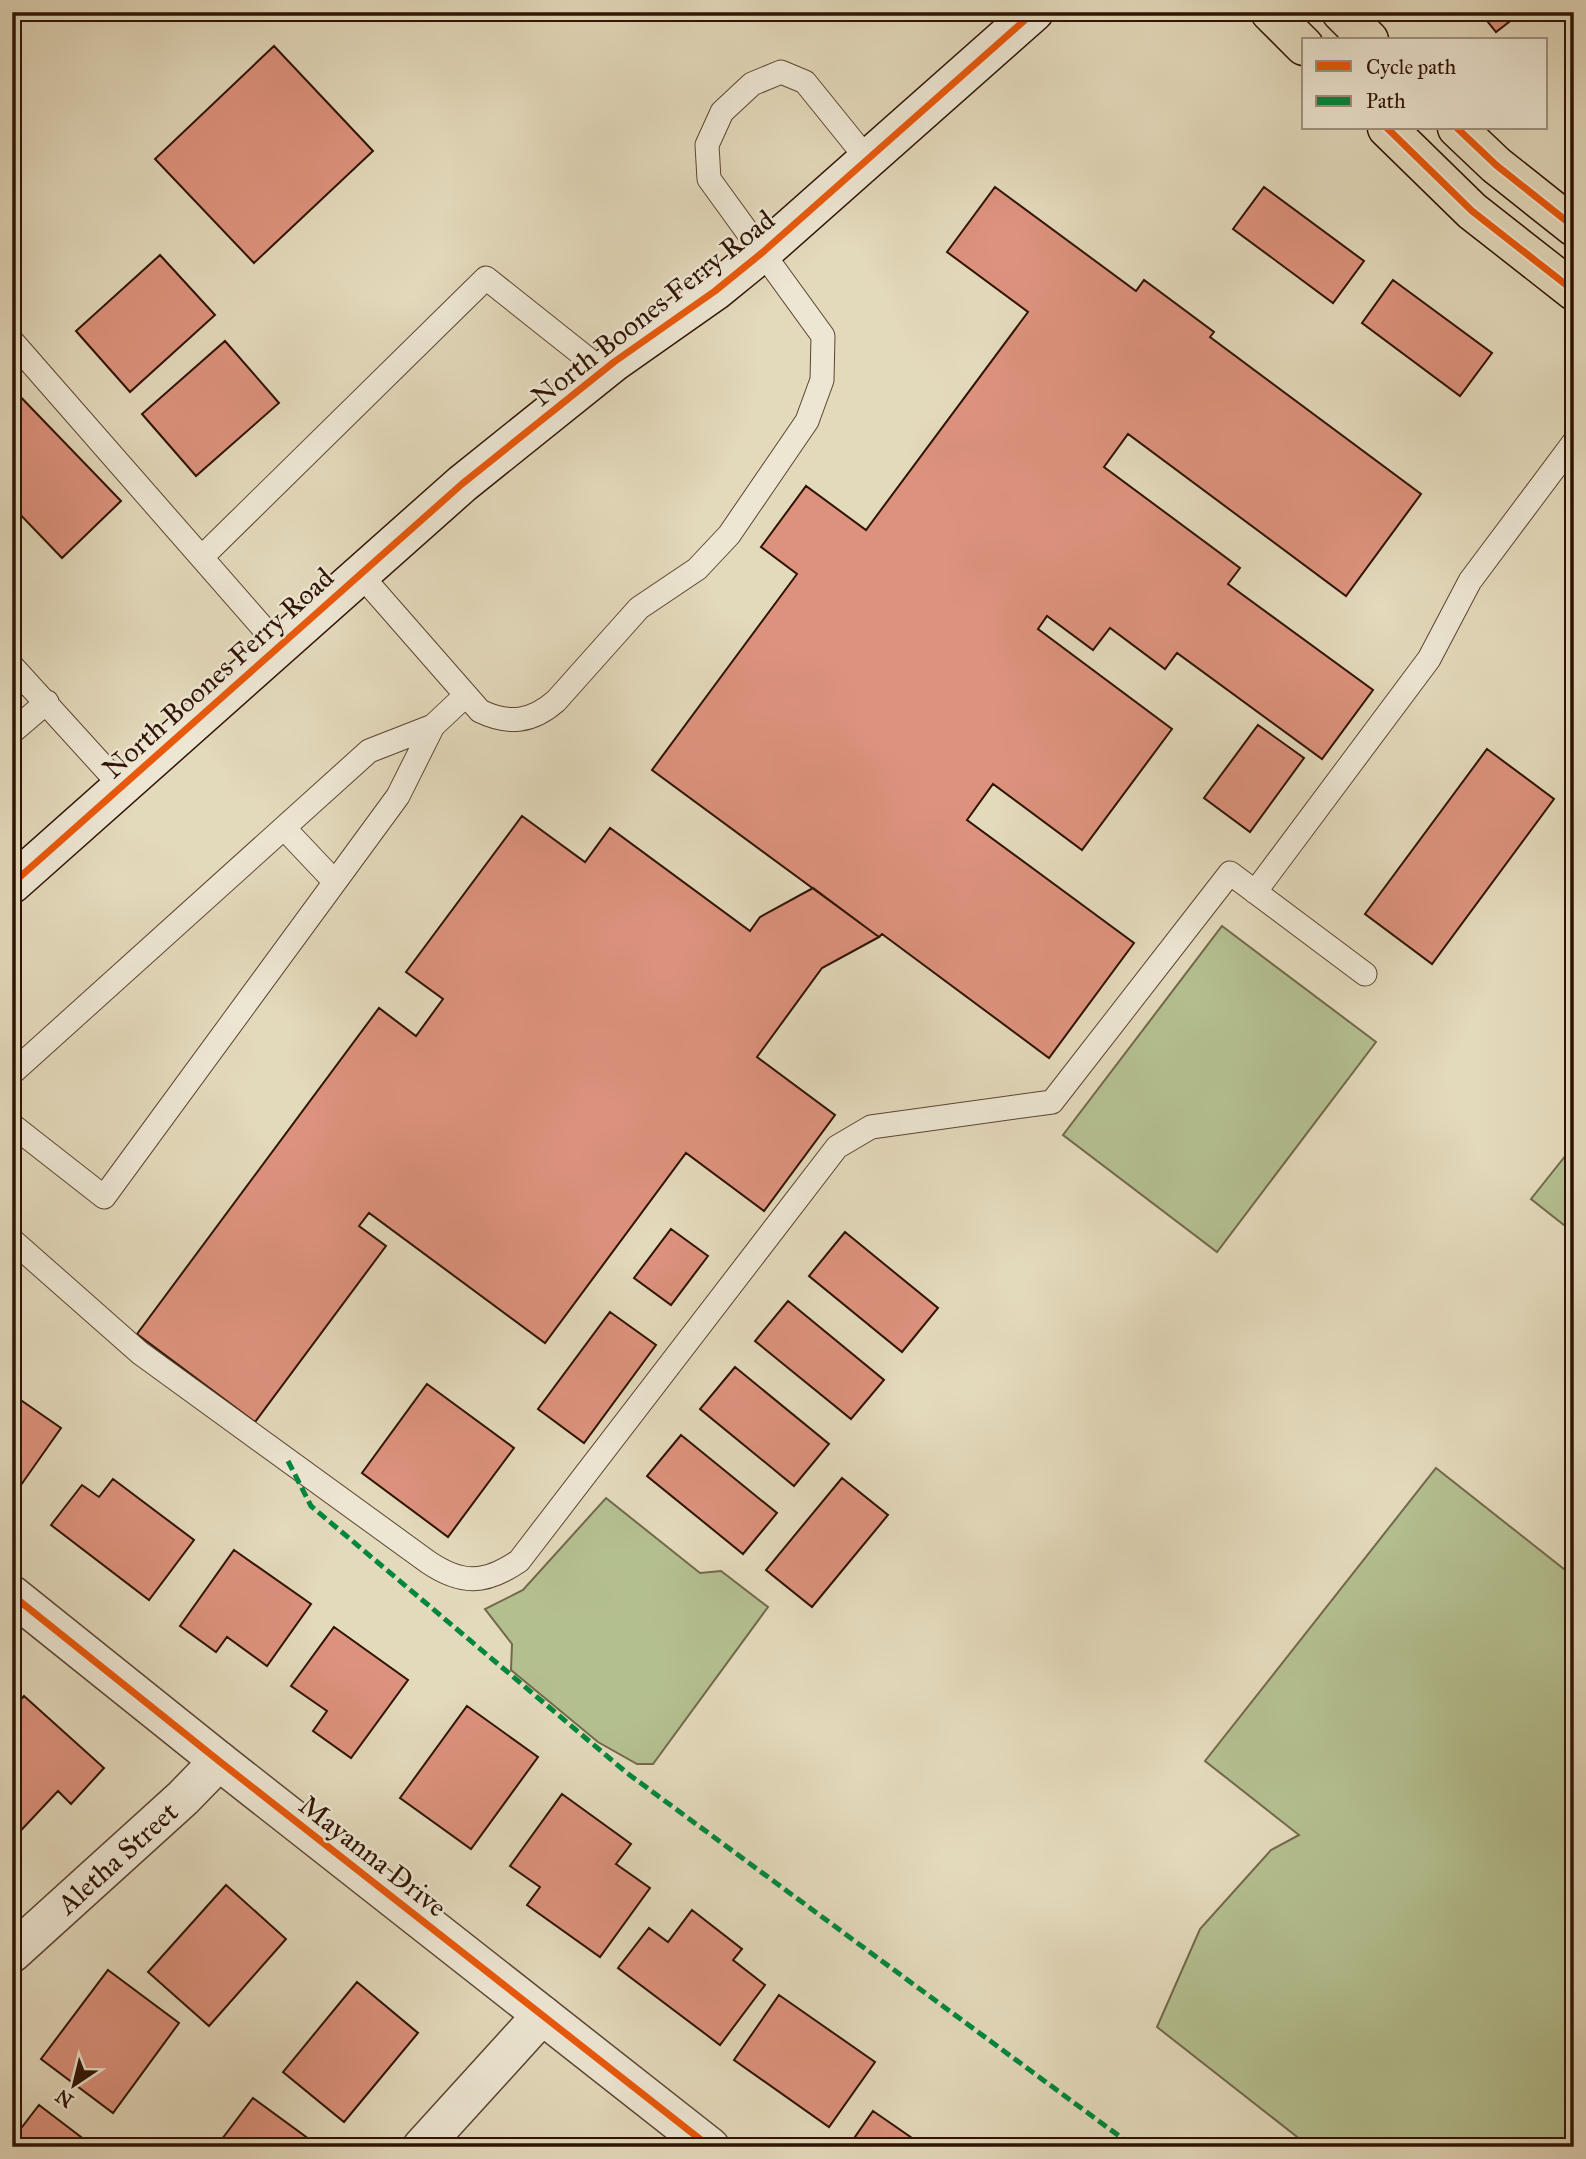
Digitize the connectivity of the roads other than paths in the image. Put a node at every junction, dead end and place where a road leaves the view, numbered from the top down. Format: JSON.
{"nodes":[{"id":1,"x":1034,"y":12,"type":"edge"},
{"id":2,"x":1270,"y":12,"type":"edge"},
{"id":3,"x":1342,"y":13,"type":"edge"},
{"id":4,"x":1367,"y":38,"type":"edge"},
{"id":5,"x":1302,"y":44,"type":"edge"},
{"id":6,"x":1389,"y":130,"type":"edge"},
{"id":7,"x":1459,"y":130,"type":"edge"},
{"id":8,"x":868,"y":160,"type":"junction"},
{"id":9,"x":1574,"y":227,"type":"edge"},
{"id":10,"x":763,"y":252,"type":"junction"},
{"id":11,"x":1574,"y":291,"type":"edge"},
{"id":12,"x":12,"y":341,"type":"edge"},
{"id":13,"x":603,"y":371,"type":"junction"},
{"id":14,"x":1574,"y":442,"type":"edge"},
{"id":15,"x":202,"y":557,"type":"junction"},
{"id":16,"x":360,"y":574,"type":"junction"},
{"id":17,"x":279,"y":646,"type":"junction"},
{"id":18,"x":12,"y":666,"type":"edge"},
{"id":19,"x":466,"y":695,"type":"junction"},
{"id":20,"x":47,"y":702,"type":"junction"},
{"id":21,"x":433,"y":726,"type":"junction"},
{"id":22,"x":12,"y":733,"type":"edge"},
{"id":23,"x":122,"y":786,"type":"junction"},
{"id":24,"x":284,"y":828,"type":"junction"},
{"id":25,"x":335,"y":882,"type":"junction"},
{"id":26,"x":12,"y":884,"type":"edge"},
{"id":27,"x":1255,"y":892,"type":"junction"},
{"id":28,"x":1365,"y":974,"type":"dead end"},
{"id":29,"x":12,"y":1073,"type":"edge"},
{"id":30,"x":12,"y":1125,"type":"edge"},
{"id":31,"x":12,"y":1240,"type":"edge"},
{"id":32,"x":12,"y":1595,"type":"edge"},
{"id":33,"x":219,"y":1761,"type":"junction"},
{"id":34,"x":12,"y":1952,"type":"edge"},
{"id":35,"x":542,"y":2015,"type":"junction"},
{"id":36,"x":422,"y":2147,"type":"edge"},
{"id":37,"x":710,"y":2147,"type":"edge"}],
"edges":[{"from":1,"to":8,"type":"main road","name":"North Boones Ferry Road"},
{"from":2,"to":5,"type":"main road"},
{"from":3,"to":4,"type":"main road"},
{"from":6,"to":11,"type":"main road"},
{"from":7,"to":9,"type":"main road"},
{"from":8,"to":10,"type":"main road","name":"North Boones Ferry Road"},
{"from":8,"to":10,"type":"lane"},
{"from":10,"to":13,"type":"main road","name":"North Boones Ferry Road"},
{"from":10,"to":19,"type":"lane"},
{"from":12,"to":15,"type":"lane"},
{"from":13,"to":15,"type":"lane"},
{"from":13,"to":16,"type":"main road","name":"North Boones Ferry Road"},
{"from":14,"to":27,"type":"lane"},
{"from":15,"to":17,"type":"lane"},
{"from":16,"to":17,"type":"main road","name":"North Boones Ferry Road"},
{"from":16,"to":19,"type":"lane"},
{"from":17,"to":23,"type":"main road","name":"North Boones Ferry Road"},
{"from":18,"to":20,"type":"lane"},
{"from":19,"to":21,"type":"lane"},
{"from":20,"to":22,"type":"lane"},
{"from":20,"to":23,"type":"lane"},
{"from":21,"to":24,"type":"lane"},
{"from":21,"to":25,"type":"lane"},
{"from":23,"to":26,"type":"main road","name":"North Boones Ferry Road"},
{"from":24,"to":25,"type":"lane"},
{"from":24,"to":29,"type":"lane"},
{"from":25,"to":30,"type":"lane"},
{"from":27,"to":28,"type":"lane"},
{"from":27,"to":31,"type":"lane"},
{"from":32,"to":33,"type":"main road","name":"Mayanna Drive"},
{"from":33,"to":34,"type":"main road","name":"Aletha Street"},
{"from":33,"to":35,"type":"main road","name":"Mayanna Drive"},
{"from":35,"to":36,"type":"main road"},
{"from":35,"to":37,"type":"main road","name":"Mayanna Drive"}]}
